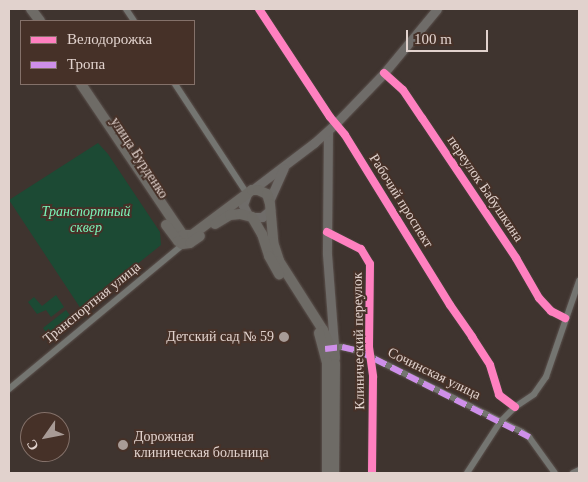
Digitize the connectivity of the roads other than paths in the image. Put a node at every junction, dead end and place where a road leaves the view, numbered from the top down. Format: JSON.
{"nodes":[{"id":1,"x":24,"y":9,"type":"edge"},
{"id":2,"x":32,"y":9,"type":"edge"},
{"id":3,"x":126,"y":9,"type":"edge"},
{"id":4,"x":259,"y":9,"type":"edge"},
{"id":5,"x":437,"y":9,"type":"edge"},
{"id":6,"x":32,"y":20,"type":"edge"},
{"id":7,"x":39,"y":20,"type":"edge"},
{"id":8,"x":133,"y":20,"type":"edge"},
{"id":9,"x":384,"y":73,"type":"junction"},
{"id":10,"x":75,"y":85,"type":"edge"},
{"id":11,"x":82,"y":85,"type":"edge"},
{"id":12,"x":175,"y":85,"type":"edge"},
{"id":13,"x":335,"y":124,"type":"junction"},
{"id":14,"x":328,"y":131,"type":"junction"},
{"id":15,"x":285,"y":166,"type":"junction"},
{"id":16,"x":248,"y":191,"type":"junction"},
{"id":17,"x":270,"y":199,"type":"junction"},
{"id":18,"x":270,"y":210,"type":"junction"},
{"id":19,"x":250,"y":216,"type":"junction"},
{"id":20,"x":326,"y":232,"type":"junction"},
{"id":21,"x":187,"y":240,"type":"junction"},
{"id":22,"x":579,"y":281,"type":"edge"},
{"id":23,"x":577,"y":293,"type":"edge"},
{"id":24,"x":565,"y":318,"type":"junction"},
{"id":25,"x":331,"y":348,"type":"junction"},
{"id":26,"x":372,"y":357,"type":"junction"},
{"id":27,"x":9,"y":389,"type":"edge"},
{"id":28,"x":515,"y":407,"type":"junction"},
{"id":29,"x":500,"y":422,"type":"junction"},
{"id":30,"x":579,"y":470,"type":"edge"},
{"id":31,"x":327,"y":473,"type":"edge"},
{"id":32,"x":334,"y":473,"type":"edge"},
{"id":33,"x":372,"y":473,"type":"edge"},
{"id":34,"x":467,"y":473,"type":"edge"},
{"id":35,"x":555,"y":473,"type":"edge"},
{"id":36,"x":573,"y":473,"type":"edge"}],
"edges":[{"from":1,"to":6,"type":"main road"},
{"from":2,"to":7,"type":"main road"},
{"from":3,"to":8,"type":"street"},
{"from":4,"to":13,"type":"street","name":"Рабочий проспект"},
{"from":5,"to":9,"type":"main road"},
{"from":9,"to":13,"type":"main road"},
{"from":9,"to":24,"type":"street","name":"переулок Бабушкина"},
{"from":10,"to":21,"type":"main road","name":"улица Бурденко"},
{"from":11,"to":21,"type":"main road","name":"улица Бурденко"},
{"from":12,"to":16,"type":"street"},
{"from":13,"to":14,"type":"main road"},
{"from":13,"to":28,"type":"street","name":"Рабочий проспект"},
{"from":14,"to":15,"type":"main road"},
{"from":14,"to":20,"type":"main road"},
{"from":15,"to":16,"type":"main road"},
{"from":15,"to":17,"type":"main road"},
{"from":16,"to":17,"type":"main road"},
{"from":16,"to":19,"type":"main road"},
{"from":16,"to":21,"type":"main road"},
{"from":17,"to":18,"type":"main road"},
{"from":18,"to":19,"type":"main road"},
{"from":18,"to":25,"type":"main road"},
{"from":19,"to":21,"type":"main road"},
{"from":19,"to":25,"type":"main road"},
{"from":20,"to":25,"type":"main road"},
{"from":20,"to":26,"type":"street","name":"Клинический переулок"},
{"from":21,"to":27,"type":"street","name":"Транспортная улица"},
{"from":22,"to":23,"type":"street"},
{"from":23,"to":24,"type":"street"},
{"from":24,"to":28,"type":"street"},
{"from":25,"to":26,"type":"street","name":"Сочинская улица"},
{"from":25,"to":31,"type":"main road"},
{"from":25,"to":32,"type":"main road"},
{"from":26,"to":29,"type":"street","name":"Сочинская улица"},
{"from":26,"to":33,"type":"street","name":"Клинический переулок"},
{"from":28,"to":29,"type":"street"},
{"from":29,"to":34,"type":"street"},
{"from":29,"to":35,"type":"street","name":"Сочинская улица"},
{"from":30,"to":36,"type":"street"}]}
